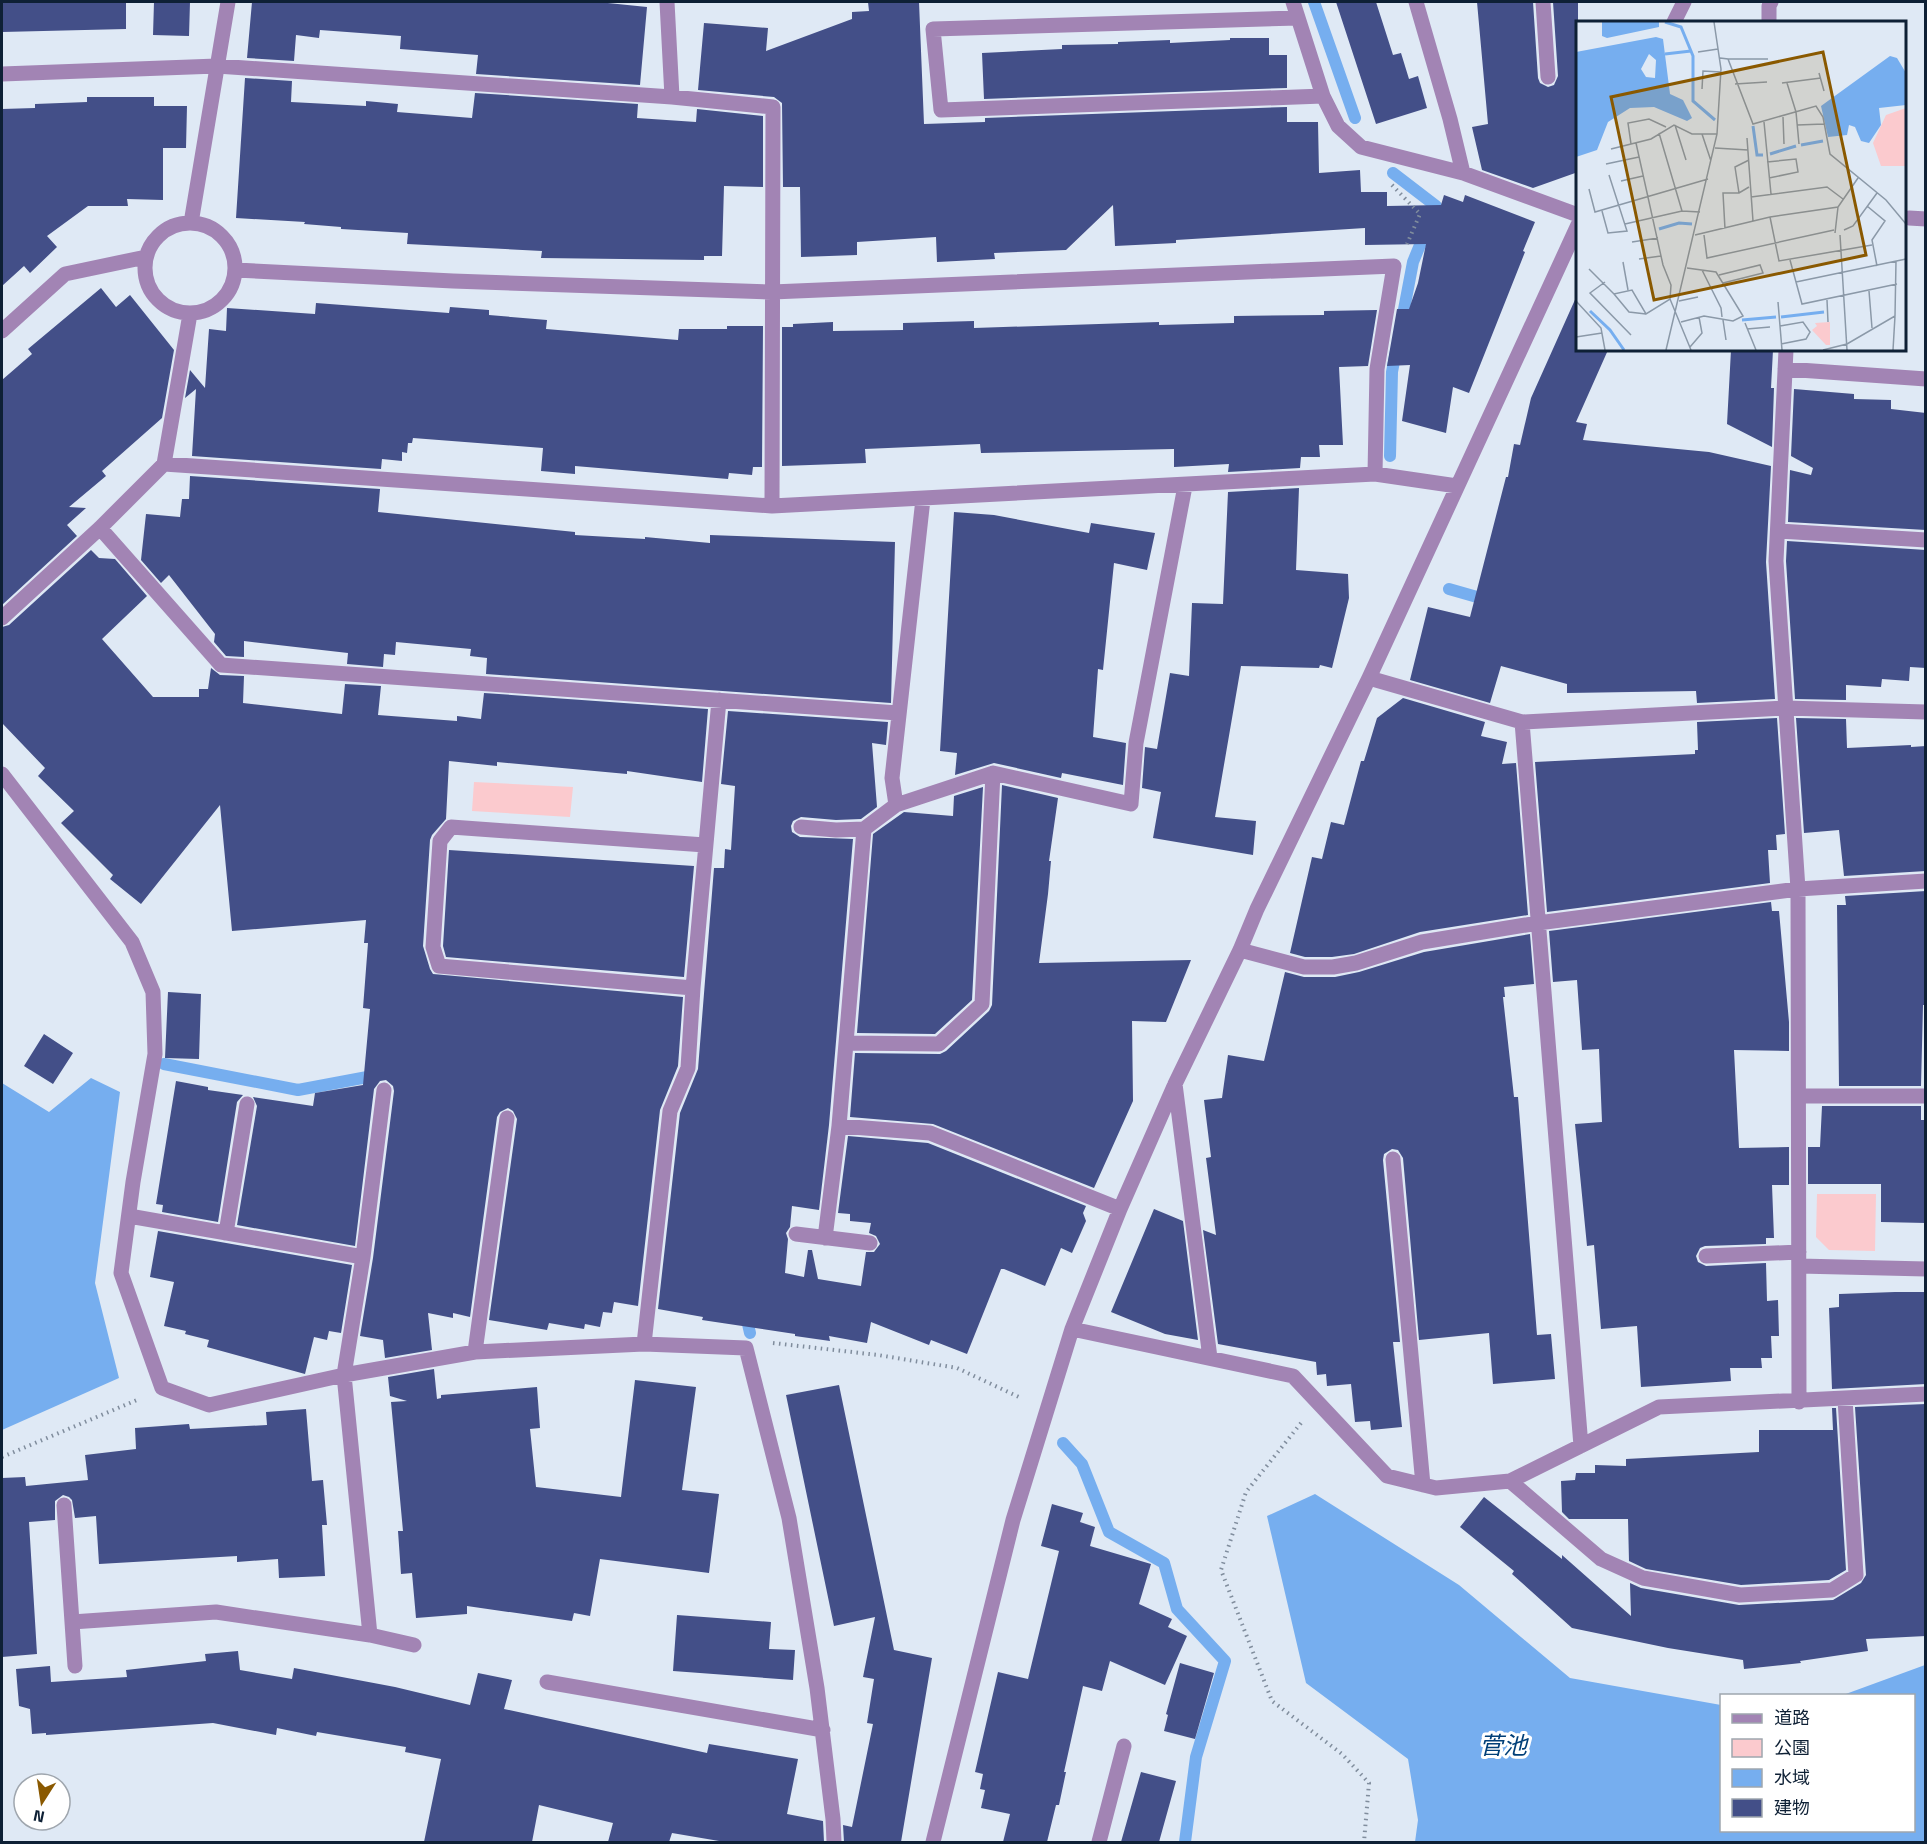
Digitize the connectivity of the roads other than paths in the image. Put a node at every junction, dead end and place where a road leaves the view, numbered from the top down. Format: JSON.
{"nodes":[{"id":1,"x":228,"y":2,"type":"edge"},
{"id":2,"x":667,"y":2,"type":"edge"},
{"id":3,"x":1293,"y":2,"type":"edge"},
{"id":4,"x":1416,"y":2,"type":"edge"},
{"id":5,"x":1543,"y":2,"type":"edge"},
{"id":6,"x":1684,"y":2,"type":"edge"},
{"id":7,"x":1771,"y":2,"type":"edge"},
{"id":8,"x":1298,"y":18,"type":"junction"},
{"id":9,"x":1674,"y":21,"type":"edge"},
{"id":10,"x":1770,"y":21,"type":"edge"},
{"id":11,"x":217,"y":66,"type":"junction"},
{"id":12,"x":2,"y":74,"type":"edge"},
{"id":13,"x":1548,"y":77,"type":"dead end"},
{"id":14,"x":1323,"y":96,"type":"junction"},
{"id":15,"x":672,"y":97,"type":"junction"},
{"id":16,"x":1463,"y":173,"type":"junction"},
{"id":17,"x":1576,"y":214,"type":"edge"},
{"id":18,"x":1909,"y":218,"type":"dead end"},
{"id":19,"x":1926,"y":219,"type":"edge"},
{"id":20,"x":191,"y":223,"type":"junction"},
{"id":21,"x":1576,"y":229,"type":"edge"},
{"id":22,"x":146,"y":257,"type":"junction"},
{"id":23,"x":236,"y":270,"type":"junction"},
{"id":24,"x":772,"y":292,"type":"junction"},
{"id":25,"x":190,"y":314,"type":"junction"},
{"id":26,"x":2,"y":331,"type":"edge"},
{"id":27,"x":1786,"y":351,"type":"edge"},
{"id":28,"x":1785,"y":369,"type":"junction"},
{"id":29,"x":1926,"y":379,"type":"edge"},
{"id":30,"x":164,"y":464,"type":"junction"},
{"id":31,"x":1375,"y":474,"type":"junction"},
{"id":32,"x":1185,"y":486,"type":"junction"},
{"id":33,"x":1457,"y":486,"type":"junction"},
{"id":34,"x":924,"y":499,"type":"junction"},
{"id":35,"x":772,"y":506,"type":"junction"},
{"id":36,"x":100,"y":528,"type":"junction"},
{"id":37,"x":1779,"y":531,"type":"junction"},
{"id":38,"x":1926,"y":540,"type":"edge"},
{"id":39,"x":2,"y":618,"type":"edge"},
{"id":40,"x":1369,"y":678,"type":"junction"},
{"id":41,"x":719,"y":700,"type":"junction"},
{"id":42,"x":1785,"y":708,"type":"junction"},
{"id":43,"x":1926,"y":712,"type":"edge"},
{"id":44,"x":898,"y":713,"type":"junction"},
{"id":45,"x":1522,"y":722,"type":"junction"},
{"id":46,"x":2,"y":774,"type":"edge"},
{"id":47,"x":993,"y":774,"type":"junction"},
{"id":48,"x":896,"y":805,"type":"junction"},
{"id":49,"x":801,"y":826,"type":"dead end"},
{"id":50,"x":864,"y":829,"type":"junction"},
{"id":51,"x":705,"y":845,"type":"junction"},
{"id":52,"x":1926,"y":881,"type":"edge"},
{"id":53,"x":1798,"y":889,"type":"junction"},
{"id":54,"x":1538,"y":923,"type":"junction"},
{"id":55,"x":1240,"y":950,"type":"junction"},
{"id":56,"x":693,"y":988,"type":"junction"},
{"id":57,"x":847,"y":1043,"type":"junction"},
{"id":58,"x":1175,"y":1084,"type":"junction"},
{"id":59,"x":384,"y":1090,"type":"dead end"},
{"id":60,"x":1799,"y":1096,"type":"junction"},
{"id":61,"x":1926,"y":1096,"type":"edge"},
{"id":62,"x":248,"y":1104,"type":"dead end"},
{"id":63,"x":507,"y":1118,"type":"dead end"},
{"id":64,"x":839,"y":1126,"type":"junction"},
{"id":65,"x":1393,"y":1159,"type":"dead end"},
{"id":66,"x":1120,"y":1209,"type":"junction"},
{"id":67,"x":129,"y":1216,"type":"junction"},
{"id":68,"x":226,"y":1233,"type":"junction"},
{"id":69,"x":796,"y":1234,"type":"dead end"},
{"id":70,"x":825,"y":1238,"type":"junction"},
{"id":71,"x":870,"y":1243,"type":"dead end"},
{"id":72,"x":1706,"y":1256,"type":"dead end"},
{"id":73,"x":363,"y":1257,"type":"junction"},
{"id":74,"x":1799,"y":1259,"type":"junction"},
{"id":75,"x":1926,"y":1269,"type":"edge"},
{"id":76,"x":1072,"y":1329,"type":"junction"},
{"id":77,"x":644,"y":1344,"type":"junction"},
{"id":78,"x":475,"y":1352,"type":"junction"},
{"id":79,"x":1210,"y":1358,"type":"junction"},
{"id":80,"x":344,"y":1374,"type":"junction"},
{"id":81,"x":1926,"y":1394,"type":"edge"},
{"id":82,"x":1845,"y":1399,"type":"junction"},
{"id":83,"x":1799,"y":1401,"type":"junction"},
{"id":84,"x":1581,"y":1446,"type":"junction"},
{"id":85,"x":1510,"y":1481,"type":"junction"},
{"id":86,"x":1423,"y":1485,"type":"junction"},
{"id":87,"x":64,"y":1505,"type":"dead end"},
{"id":88,"x":72,"y":1622,"type":"junction"},
{"id":89,"x":370,"y":1635,"type":"junction"},
{"id":90,"x":414,"y":1645,"type":"dead end"},
{"id":91,"x":75,"y":1666,"type":"dead end"},
{"id":92,"x":546,"y":1682,"type":"dead end"},
{"id":93,"x":823,"y":1731,"type":"junction"},
{"id":94,"x":1124,"y":1746,"type":"dead end"},
{"id":95,"x":834,"y":1842,"type":"edge"},
{"id":96,"x":933,"y":1842,"type":"edge"},
{"id":97,"x":1099,"y":1842,"type":"edge"}],
"edges":[{"from":1,"to":11,"type":"street"},
{"from":2,"to":15,"type":"street"},
{"from":3,"to":8,"type":"street"},
{"from":4,"to":16,"type":"street"},
{"from":5,"to":13,"type":"street"},
{"from":6,"to":9,"type":"street"},
{"from":7,"to":10,"type":"street"},
{"from":8,"to":14,"type":"street"},
{"from":8,"to":14,"type":"street"},
{"from":11,"to":12,"type":"street"},
{"from":11,"to":15,"type":"street"},
{"from":11,"to":20,"type":"street"},
{"from":14,"to":16,"type":"street"},
{"from":15,"to":24,"type":"street"},
{"from":16,"to":17,"type":"street"},
{"from":18,"to":19,"type":"street"},
{"from":20,"to":22,"type":"street"},
{"from":20,"to":23,"type":"street"},
{"from":21,"to":33,"type":"street"},
{"from":22,"to":25,"type":"street"},
{"from":22,"to":26,"type":"street"},
{"from":23,"to":24,"type":"street"},
{"from":23,"to":25,"type":"street"},
{"from":24,"to":31,"type":"street"},
{"from":24,"to":35,"type":"street"},
{"from":25,"to":30,"type":"street"},
{"from":27,"to":28,"type":"street"},
{"from":28,"to":29,"type":"street"},
{"from":28,"to":37,"type":"street"},
{"from":30,"to":35,"type":"street"},
{"from":30,"to":36,"type":"street"},
{"from":31,"to":32,"type":"street"},
{"from":31,"to":33,"type":"street"},
{"from":32,"to":34,"type":"street"},
{"from":32,"to":47,"type":"street"},
{"from":33,"to":40,"type":"street"},
{"from":34,"to":35,"type":"street"},
{"from":34,"to":44,"type":"street"},
{"from":36,"to":39,"type":"street"},
{"from":36,"to":41,"type":"street"},
{"from":37,"to":38,"type":"street"},
{"from":37,"to":42,"type":"street"},
{"from":40,"to":45,"type":"street"},
{"from":40,"to":55,"type":"street"},
{"from":41,"to":44,"type":"street"},
{"from":41,"to":51,"type":"street"},
{"from":42,"to":43,"type":"street"},
{"from":42,"to":45,"type":"street"},
{"from":42,"to":53,"type":"street"},
{"from":44,"to":48,"type":"street"},
{"from":45,"to":54,"type":"street"},
{"from":46,"to":67,"type":"street"},
{"from":47,"to":48,"type":"street"},
{"from":47,"to":57,"type":"street"},
{"from":48,"to":50,"type":"street"},
{"from":49,"to":50,"type":"street"},
{"from":50,"to":57,"type":"street"},
{"from":51,"to":56,"type":"street"},
{"from":51,"to":56,"type":"street"},
{"from":52,"to":53,"type":"street"},
{"from":53,"to":54,"type":"street"},
{"from":53,"to":60,"type":"street"},
{"from":54,"to":55,"type":"street"},
{"from":54,"to":84,"type":"street"},
{"from":55,"to":58,"type":"street"},
{"from":56,"to":77,"type":"street"},
{"from":57,"to":64,"type":"street"},
{"from":58,"to":66,"type":"street"},
{"from":58,"to":79,"type":"street"},
{"from":59,"to":73,"type":"street"},
{"from":60,"to":61,"type":"street"},
{"from":60,"to":74,"type":"street"},
{"from":62,"to":68,"type":"street"},
{"from":63,"to":78,"type":"street"},
{"from":64,"to":66,"type":"street"},
{"from":64,"to":70,"type":"street"},
{"from":65,"to":86,"type":"street"},
{"from":66,"to":76,"type":"street"},
{"from":67,"to":68,"type":"street"},
{"from":67,"to":80,"type":"street"},
{"from":68,"to":73,"type":"street"},
{"from":69,"to":70,"type":"street"},
{"from":70,"to":71,"type":"street"},
{"from":72,"to":74,"type":"street"},
{"from":73,"to":80,"type":"street"},
{"from":74,"to":75,"type":"street"},
{"from":74,"to":83,"type":"street"},
{"from":76,"to":79,"type":"street"},
{"from":76,"to":96,"type":"street"},
{"from":77,"to":78,"type":"street"},
{"from":77,"to":93,"type":"street"},
{"from":78,"to":80,"type":"street"},
{"from":79,"to":86,"type":"street"},
{"from":80,"to":89,"type":"street"},
{"from":81,"to":82,"type":"street"},
{"from":82,"to":83,"type":"street"},
{"from":82,"to":85,"type":"street"},
{"from":83,"to":84,"type":"street"},
{"from":84,"to":85,"type":"street"},
{"from":85,"to":86,"type":"street"},
{"from":87,"to":88,"type":"street"},
{"from":88,"to":89,"type":"street"},
{"from":88,"to":91,"type":"street"},
{"from":89,"to":90,"type":"street"},
{"from":92,"to":93,"type":"street"},
{"from":93,"to":95,"type":"street"},
{"from":94,"to":97,"type":"street"}]}
